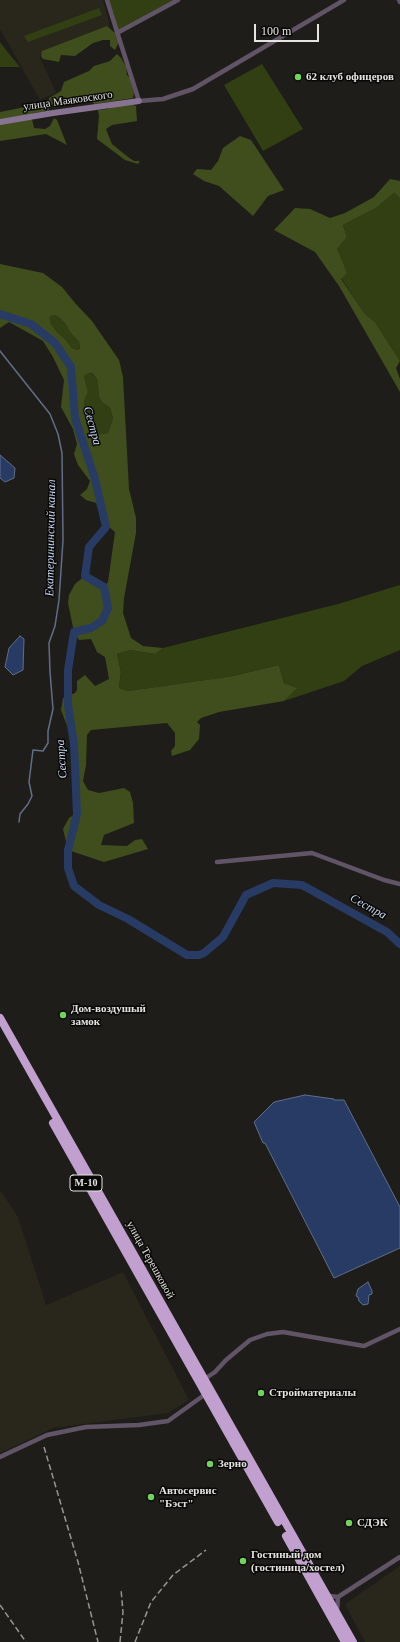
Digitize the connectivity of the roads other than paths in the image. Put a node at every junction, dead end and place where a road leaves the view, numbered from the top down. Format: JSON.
{"nodes":[{"id":1,"x":107,"y":0,"type":"edge"},
{"id":2,"x":178,"y":0,"type":"edge"},
{"id":3,"x":344,"y":0,"type":"edge"},
{"id":4,"x":117,"y":33,"type":"junction"},
{"id":5,"x":139,"y":101,"type":"junction"},
{"id":6,"x":0,"y":122,"type":"edge"},
{"id":7,"x":217,"y":862,"type":"dead end"},
{"id":8,"x":400,"y":885,"type":"edge"},
{"id":9,"x":0,"y":1018,"type":"edge"},
{"id":10,"x":0,"y":1028,"type":"edge"},
{"id":11,"x":400,"y":1329,"type":"edge"},
{"id":12,"x":202,"y":1380,"type":"junction"},
{"id":13,"x":208,"y":1392,"type":"junction"},
{"id":14,"x":0,"y":1457,"type":"edge"},
{"id":15,"x":400,"y":1557,"type":"edge"},
{"id":16,"x":325,"y":1592,"type":"junction"},
{"id":17,"x":338,"y":1597,"type":"junction"},
{"id":18,"x":338,"y":1615,"type":"junction"},
{"id":19,"x":345,"y":1642,"type":"edge"},
{"id":20,"x":353,"y":1642,"type":"edge"}],
"edges":[{"from":1,"to":4,"type":"street"},
{"from":2,"to":4,"type":"street"},
{"from":3,"to":5,"type":"street"},
{"from":4,"to":5,"type":"street"},
{"from":5,"to":6,"type":"street","name":"улица Маяковского"},
{"from":7,"to":8,"type":"street"},
{"from":9,"to":12,"type":"highway","name":"улица Терешковой","number":"М-10"},
{"from":10,"to":12,"type":"highway","name":"улица Терешковой","number":"М-10"},
{"from":11,"to":12,"type":"street"},
{"from":12,"to":13,"type":"highway","name":"улица Терешковой","number":"М-10"},
{"from":13,"to":14,"type":"street"},
{"from":13,"to":16,"type":"highway","name":"улица Терешковой","number":"М-10"},
{"from":13,"to":19,"type":"highway","name":"улица Терешковой","number":"М-10"},
{"from":15,"to":17,"type":"street"},
{"from":16,"to":17,"type":"street"},
{"from":16,"to":18,"type":"highway","number":"М-10"},
{"from":17,"to":18,"type":"street"},
{"from":18,"to":20,"type":"highway","number":"М-10"}]}
